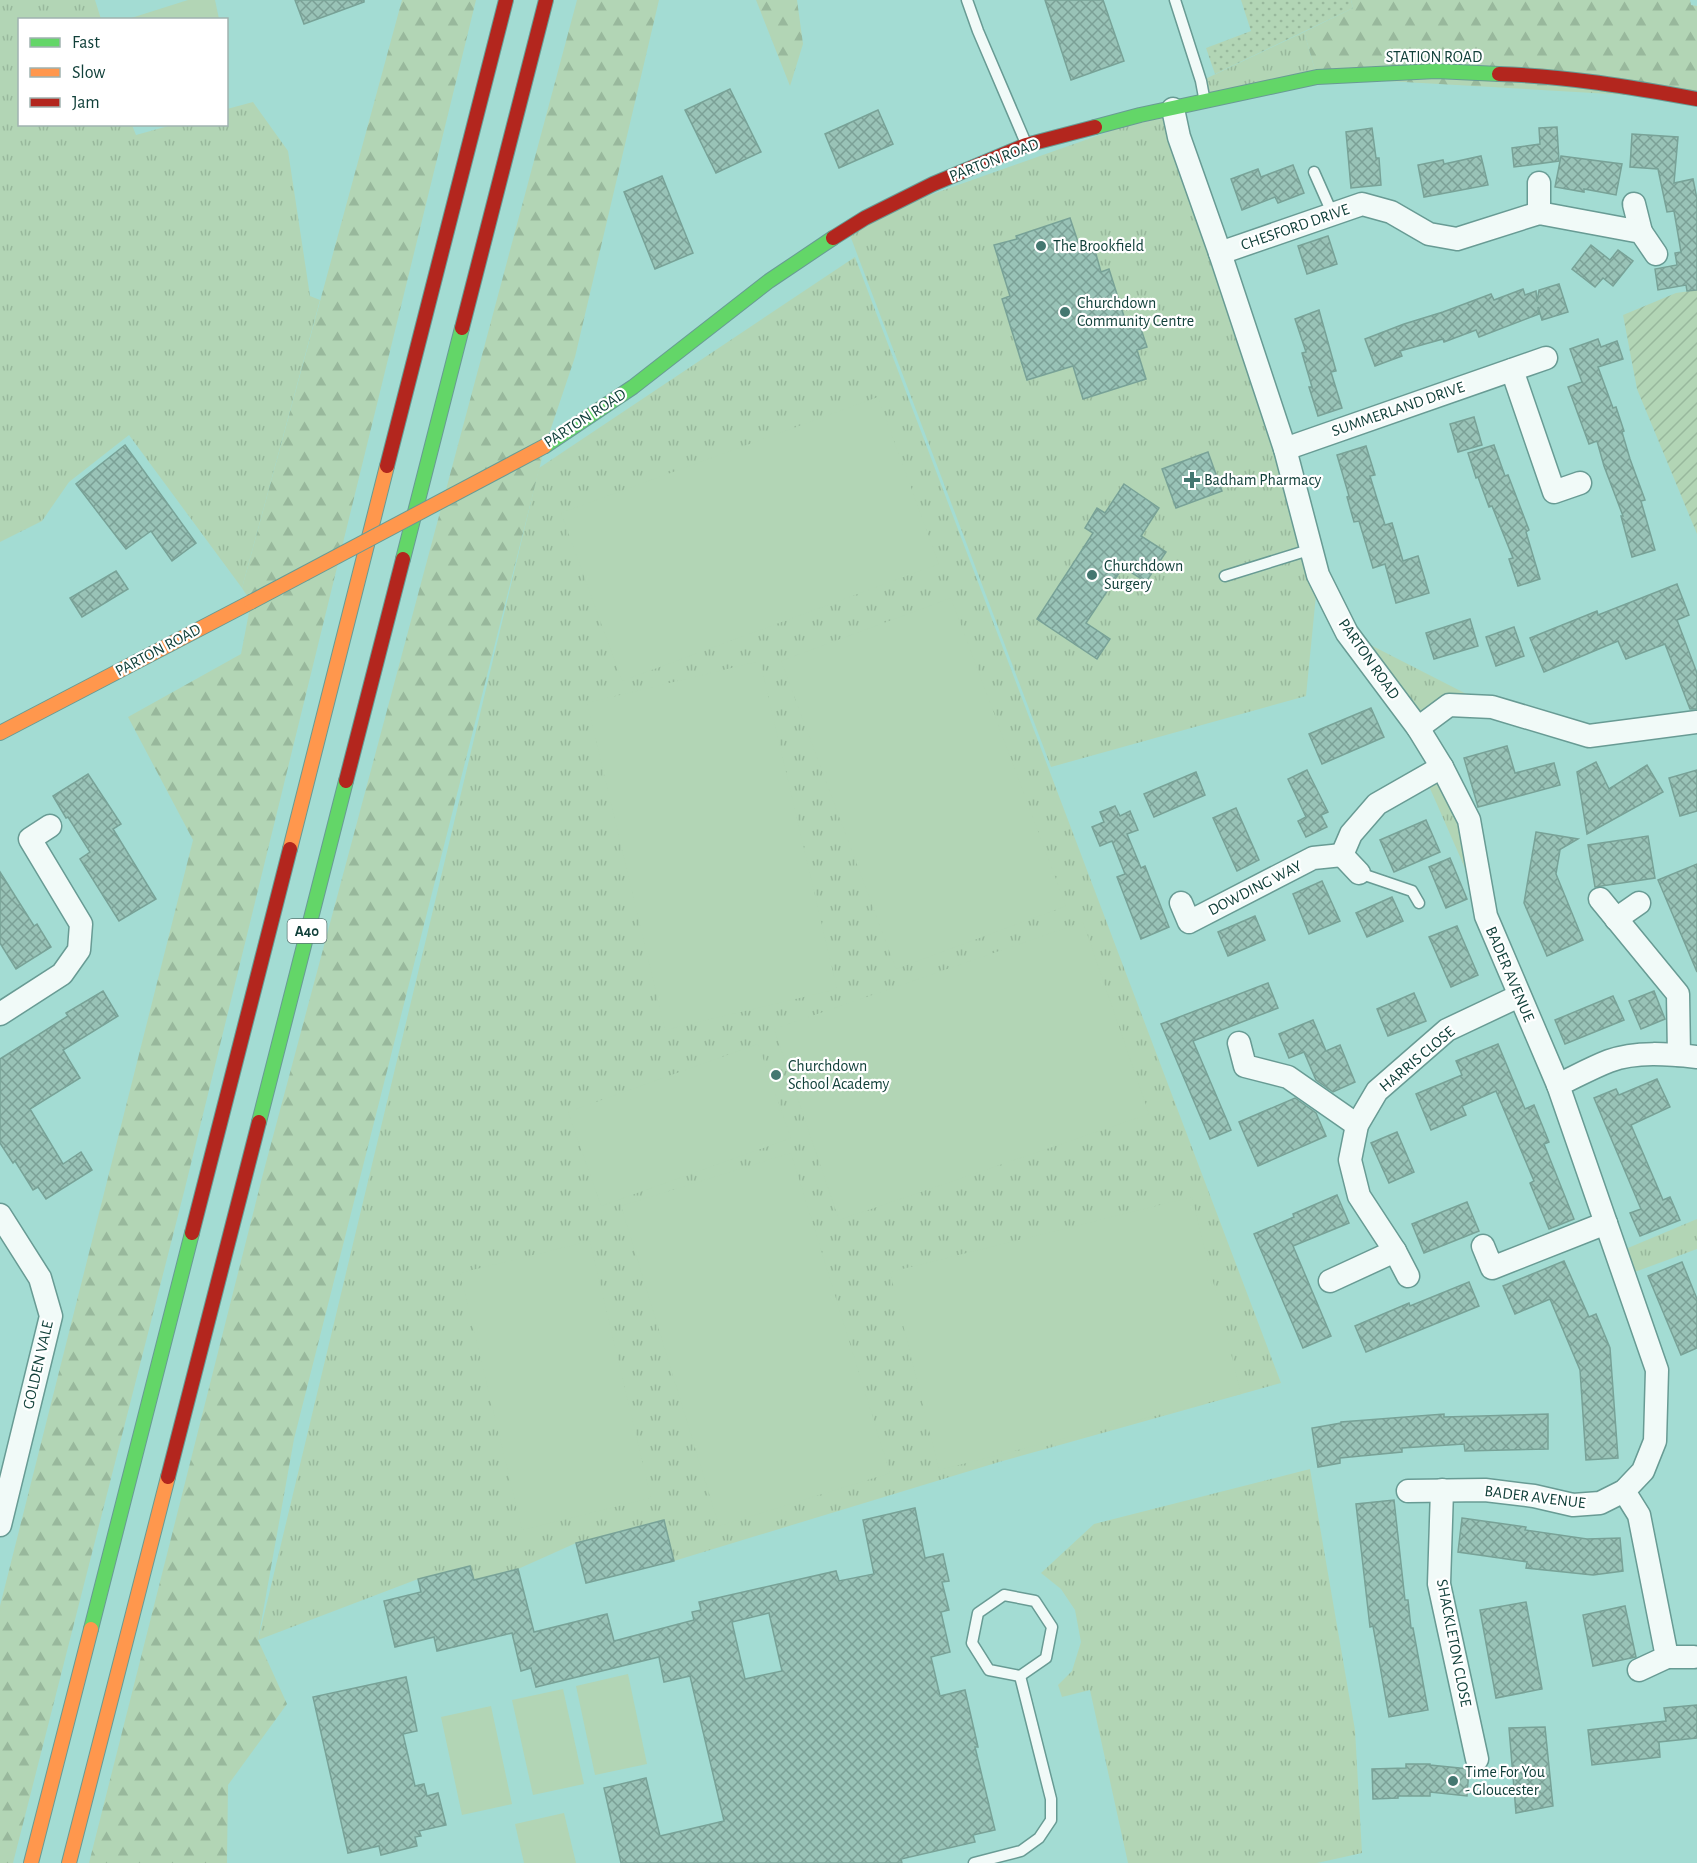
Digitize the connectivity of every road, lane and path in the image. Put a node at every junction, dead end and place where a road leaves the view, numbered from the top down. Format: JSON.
{"nodes":[{"id":1,"x":506,"y":0,"type":"edge"},
{"id":2,"x":546,"y":0,"type":"edge"},
{"id":3,"x":967,"y":0,"type":"edge"},
{"id":4,"x":1175,"y":0,"type":"edge"},
{"id":5,"x":1697,"y":99,"type":"edge"},
{"id":6,"x":1204,"y":101,"type":"junction"},
{"id":7,"x":1173,"y":109,"type":"junction"},
{"id":8,"x":1026,"y":145,"type":"junction"},
{"id":9,"x":1314,"y":172,"type":"dead end"},
{"id":10,"x":1539,"y":183,"type":"dead end"},
{"id":11,"x":1634,"y":204,"type":"dead end"},
{"id":12,"x":1539,"y":213,"type":"junction"},
{"id":13,"x":1333,"y":215,"type":"junction"},
{"id":14,"x":1641,"y":232,"type":"junction"},
{"id":15,"x":1220,"y":253,"type":"junction"},
{"id":16,"x":1656,"y":254,"type":"dead end"},
{"id":17,"x":1546,"y":358,"type":"dead end"},
{"id":18,"x":1512,"y":370,"type":"junction"},
{"id":19,"x":1285,"y":449,"type":"junction"},
{"id":20,"x":1580,"y":483,"type":"dead end"},
{"id":21,"x":1312,"y":549,"type":"junction"},
{"id":22,"x":1225,"y":576,"type":"dead end"},
{"id":23,"x":1697,"y":722,"type":"edge"},
{"id":24,"x":1418,"y":728,"type":"junction"},
{"id":25,"x":0,"y":733,"type":"edge"},
{"id":26,"x":1442,"y":767,"type":"junction"},
{"id":27,"x":50,"y":826,"type":"dead end"},
{"id":28,"x":1342,"y":855,"type":"junction"},
{"id":29,"x":1359,"y":873,"type":"joint"},
{"id":30,"x":1600,"y":899,"type":"dead end"},
{"id":31,"x":1181,"y":903,"type":"dead end"},
{"id":32,"x":1419,"y":903,"type":"dead end"},
{"id":33,"x":1639,"y":903,"type":"dead end"},
{"id":34,"x":1616,"y":919,"type":"junction"},
{"id":35,"x":1518,"y":996,"type":"junction"},
{"id":36,"x":0,"y":1014,"type":"edge"},
{"id":37,"x":1239,"y":1043,"type":"dead end"},
{"id":38,"x":1688,"y":1056,"type":"edge"},
{"id":39,"x":1558,"y":1085,"type":"junction"},
{"id":40,"x":1357,"y":1125,"type":"junction"},
{"id":41,"x":0,"y":1215,"type":"edge"},
{"id":42,"x":1606,"y":1223,"type":"junction"},
{"id":43,"x":1483,"y":1246,"type":"dead end"},
{"id":44,"x":1395,"y":1251,"type":"junction"},
{"id":45,"x":1408,"y":1276,"type":"dead end"},
{"id":46,"x":1330,"y":1281,"type":"dead end"},
{"id":47,"x":1408,"y":1491,"type":"dead end"},
{"id":48,"x":1442,"y":1491,"type":"junction"},
{"id":49,"x":1624,"y":1491,"type":"junction"},
{"id":50,"x":0,"y":1525,"type":"edge"},
{"id":51,"x":1667,"y":1657,"type":"junction"},
{"id":52,"x":1694,"y":1657,"type":"dead end"},
{"id":53,"x":1640,"y":1670,"type":"dead end"},
{"id":54,"x":1020,"y":1676,"type":"junction"},
{"id":55,"x":1478,"y":1759,"type":"dead end"},
{"id":56,"x":31,"y":1863,"type":"edge"},
{"id":57,"x":69,"y":1863,"type":"edge"},
{"id":58,"x":974,"y":1863,"type":"edge"}],
"edges":[{"from":1,"to":56,"type":"main road","number":"A40"},
{"from":2,"to":57,"type":"main road","number":"A40"},
{"from":3,"to":8,"type":"lane"},
{"from":4,"to":6,"type":"lane"},
{"from":5,"to":6,"type":"main road","name":"STATION ROAD"},
{"from":6,"to":7,"type":"main road","name":"STATION ROAD"},
{"from":7,"to":8,"type":"main road","name":"PARTON ROAD"},
{"from":7,"to":15,"type":"street","name":"PARTON ROAD"},
{"from":8,"to":25,"type":"main road","name":"PARTON ROAD","bridge":true},
{"from":9,"to":13,"type":"lane"},
{"from":10,"to":12,"type":"street"},
{"from":11,"to":14,"type":"street"},
{"from":12,"to":13,"type":"street","name":"CHESFORD DRIVE"},
{"from":12,"to":14,"type":"street","name":"CHESFORD DRIVE"},
{"from":13,"to":15,"type":"street","name":"CHESFORD DRIVE"},
{"from":14,"to":16,"type":"street"},
{"from":15,"to":19,"type":"street","name":"PARTON ROAD"},
{"from":17,"to":18,"type":"street","name":"SUMMERLAND DRIVE"},
{"from":18,"to":19,"type":"street","name":"SUMMERLAND DRIVE"},
{"from":18,"to":20,"type":"street"},
{"from":19,"to":21,"type":"street","name":"PARTON ROAD"},
{"from":21,"to":22,"type":"lane"},
{"from":21,"to":24,"type":"street","name":"PARTON ROAD"},
{"from":23,"to":24,"type":"street"},
{"from":24,"to":26,"type":"street","name":"BADER AVENUE"},
{"from":26,"to":28,"type":"street"},
{"from":26,"to":35,"type":"street","name":"BADER AVENUE"},
{"from":27,"to":36,"type":"street"},
{"from":28,"to":29,"type":"street"},
{"from":28,"to":31,"type":"street","name":"DOWDING WAY"},
{"from":29,"to":32,"type":"lane"},
{"from":30,"to":34,"type":"street"},
{"from":33,"to":34,"type":"street"},
{"from":34,"to":38,"type":"street"},
{"from":35,"to":39,"type":"street","name":"BADER AVENUE"},
{"from":35,"to":40,"type":"street","name":"HARRIS CLOSE"},
{"from":37,"to":40,"type":"street"},
{"from":38,"to":39,"type":"street"},
{"from":39,"to":42,"type":"street","name":"BADER AVENUE"},
{"from":40,"to":44,"type":"street","name":"HARRIS CLOSE"},
{"from":41,"to":50,"type":"street","name":"GOLDEN VALE"},
{"from":42,"to":43,"type":"street"},
{"from":42,"to":49,"type":"street","name":"BADER AVENUE"},
{"from":44,"to":45,"type":"street","name":"HARRIS CLOSE"},
{"from":44,"to":46,"type":"street"},
{"from":47,"to":48,"type":"street","name":"BADER AVENUE"},
{"from":48,"to":49,"type":"street","name":"BADER AVENUE"},
{"from":48,"to":55,"type":"street","name":"SHACKLETON CLOSE"},
{"from":49,"to":51,"type":"street"},
{"from":51,"to":52,"type":"street"},
{"from":51,"to":53,"type":"street"},
{"from":54,"to":54,"type":"lane"},
{"from":54,"to":58,"type":"lane"}]}
